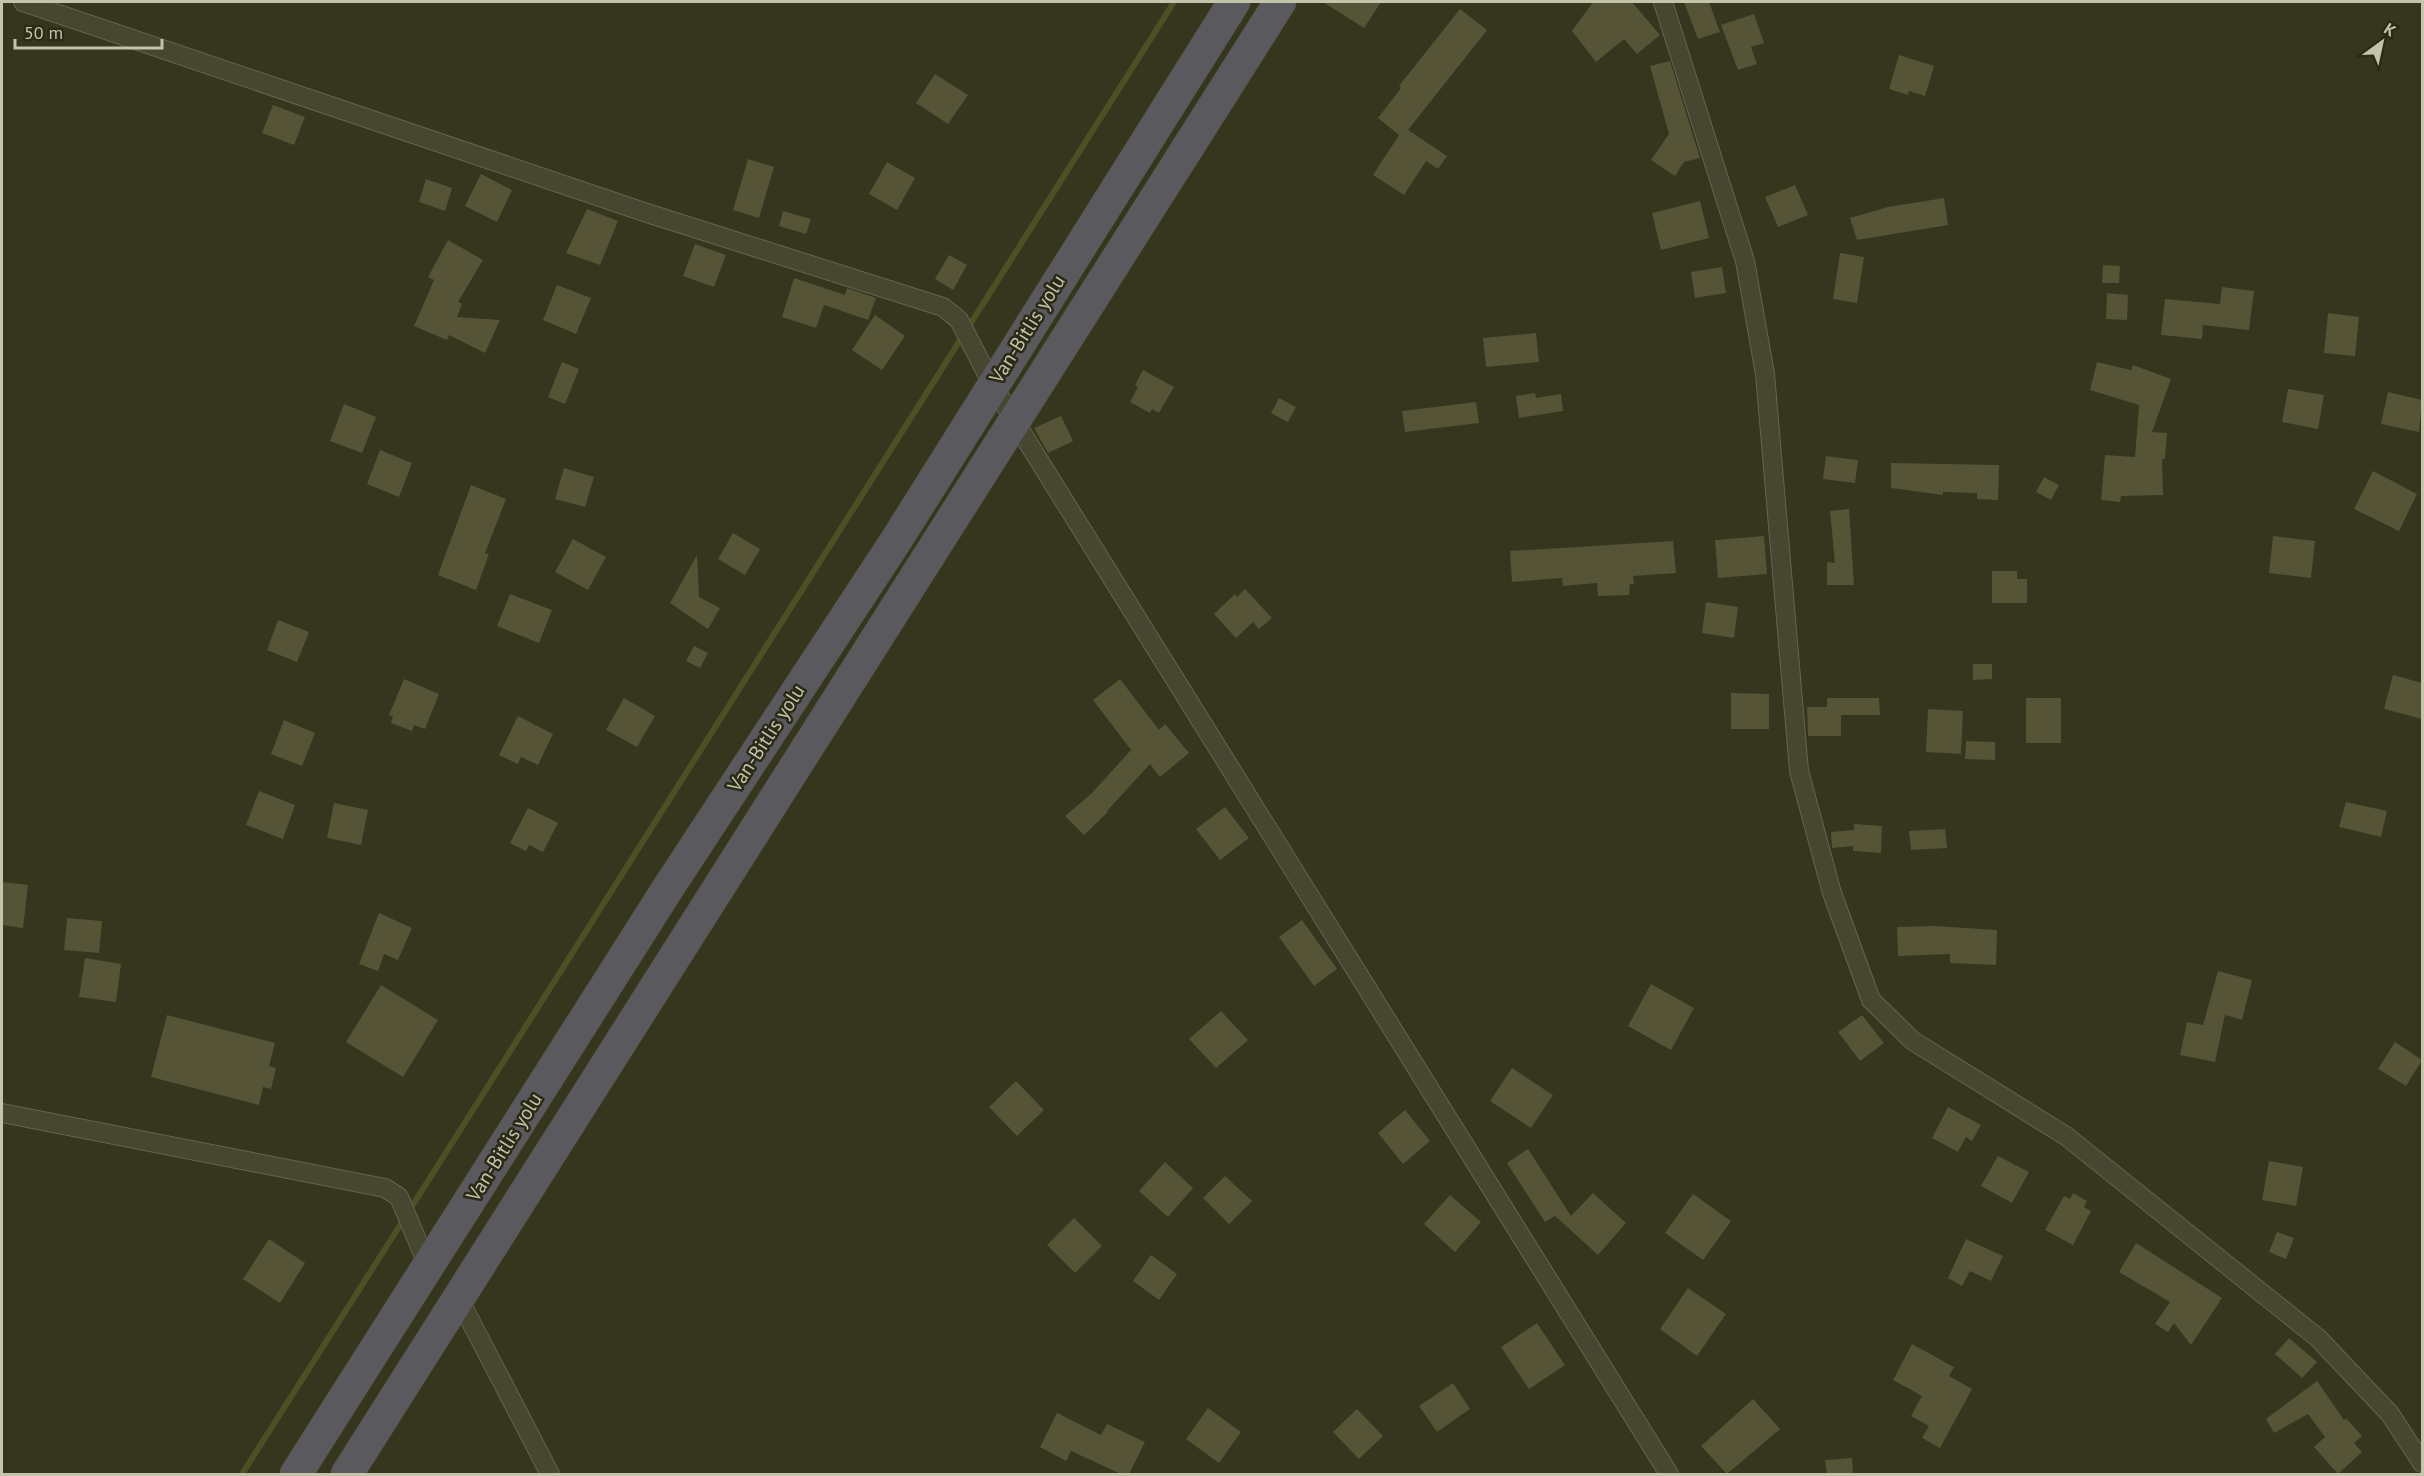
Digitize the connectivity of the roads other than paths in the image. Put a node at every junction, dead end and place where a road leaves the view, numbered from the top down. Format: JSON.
{"nodes":[{"id":1,"x":23,"y":2,"type":"edge"},
{"id":2,"x":1234,"y":2,"type":"edge"},
{"id":3,"x":1280,"y":2,"type":"edge"},
{"id":4,"x":1664,"y":2,"type":"edge"},
{"id":5,"x":992,"y":384,"type":"junction"},
{"id":6,"x":1013,"y":419,"type":"junction"},
{"id":7,"x":2,"y":1113,"type":"edge"},
{"id":8,"x":428,"y":1266,"type":"junction"},
{"id":9,"x":459,"y":1299,"type":"junction"},
{"id":10,"x":2422,"y":1463,"type":"edge"},
{"id":11,"x":296,"y":1474,"type":"edge"},
{"id":12,"x":347,"y":1474,"type":"edge"},
{"id":13,"x":550,"y":1474,"type":"edge"},
{"id":14,"x":1669,"y":1474,"type":"edge"}],
"edges":[{"from":1,"to":5,"type":"street"},
{"from":2,"to":5,"type":"highway","name":"Van-Bitlis yolu"},
{"from":3,"to":6,"type":"highway","name":"Van-Bitlis yolu"},
{"from":4,"to":10,"type":"street"},
{"from":5,"to":6,"type":"street"},
{"from":5,"to":8,"type":"highway","name":"Van-Bitlis yolu"},
{"from":6,"to":9,"type":"highway","name":"Van-Bitlis yolu"},
{"from":6,"to":14,"type":"street"},
{"from":7,"to":8,"type":"street"},
{"from":8,"to":11,"type":"highway","name":"Van-Bitlis yolu"},
{"from":9,"to":12,"type":"highway","name":"Van-Bitlis yolu"},
{"from":9,"to":13,"type":"street"}]}
